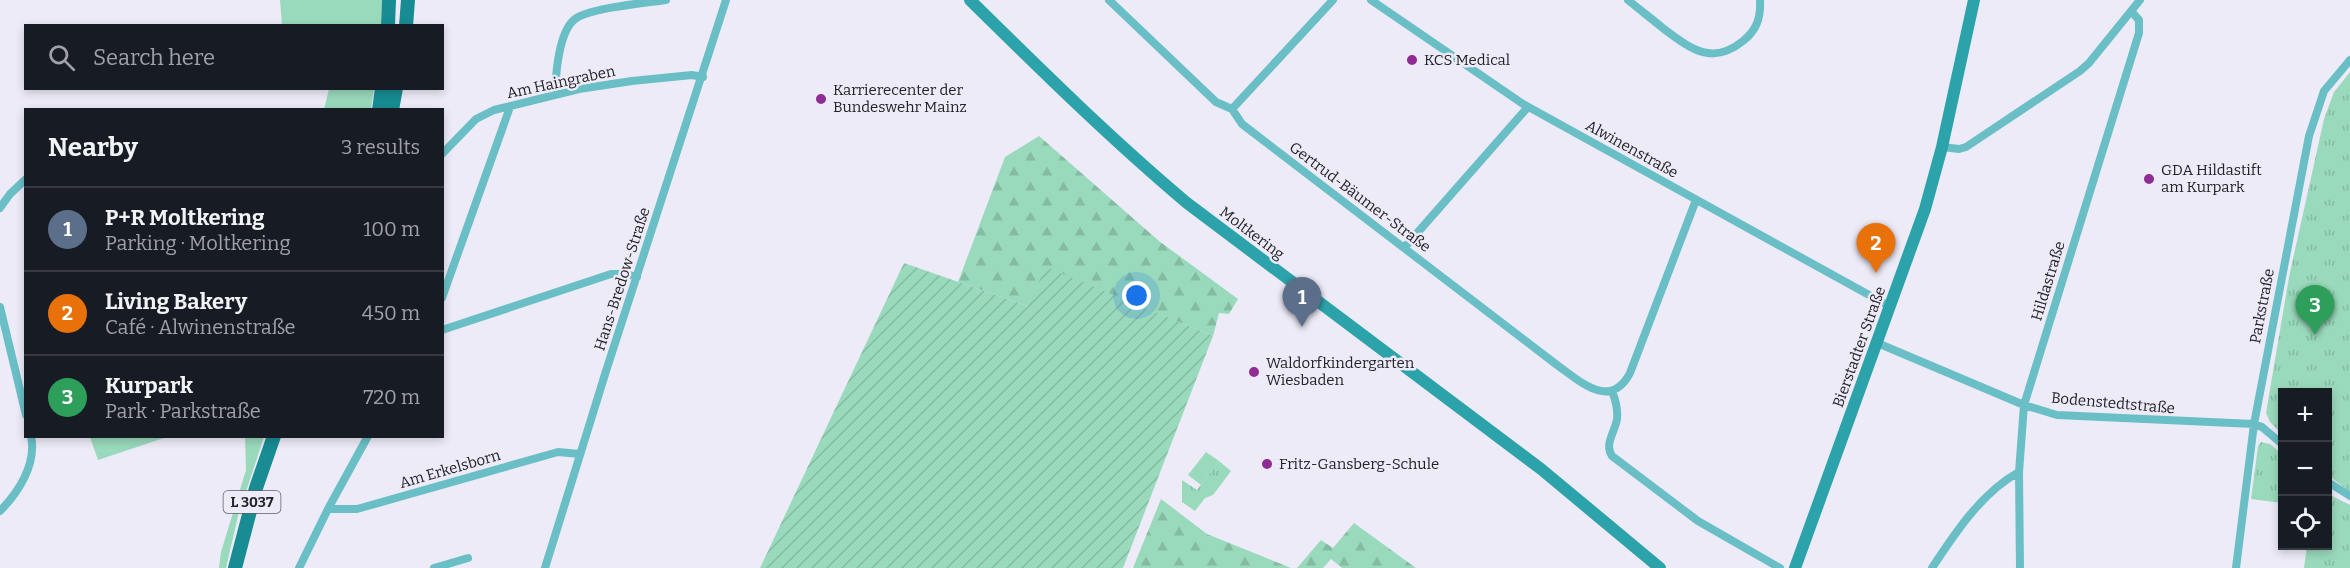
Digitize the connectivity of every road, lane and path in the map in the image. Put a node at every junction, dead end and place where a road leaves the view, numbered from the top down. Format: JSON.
{"nodes":[{"id":1,"x":390,"y":0,"type":"edge"},
{"id":2,"x":408,"y":0,"type":"edge"},
{"id":3,"x":666,"y":0,"type":"edge"},
{"id":4,"x":726,"y":0,"type":"edge"},
{"id":5,"x":970,"y":0,"type":"edge"},
{"id":6,"x":1108,"y":0,"type":"edge"},
{"id":7,"x":1333,"y":0,"type":"edge"},
{"id":8,"x":1371,"y":0,"type":"edge"},
{"id":9,"x":1628,"y":0,"type":"edge"},
{"id":10,"x":1760,"y":0,"type":"edge"},
{"id":11,"x":1974,"y":0,"type":"edge"},
{"id":12,"x":2140,"y":0,"type":"edge"},
{"id":13,"x":2131,"y":11,"type":"junction"},
{"id":14,"x":388,"y":24,"type":"edge"},
{"id":15,"x":405,"y":24,"type":"edge"},
{"id":16,"x":2350,"y":60,"type":"edge"},
{"id":17,"x":703,"y":76,"type":"junction"},
{"id":18,"x":382,"y":90,"type":"edge"},
{"id":19,"x":396,"y":90,"type":"edge"},
{"id":20,"x":556,"y":94,"type":"junction"},
{"id":21,"x":510,"y":107,"type":"junction"},
{"id":22,"x":1528,"y":107,"type":"junction"},
{"id":23,"x":380,"y":108,"type":"edge"},
{"id":24,"x":392,"y":108,"type":"edge"},
{"id":25,"x":1232,"y":109,"type":"junction"},
{"id":26,"x":1942,"y":147,"type":"junction"},
{"id":27,"x":444,"y":152,"type":"edge"},
{"id":28,"x":24,"y":181,"type":"edge"},
{"id":29,"x":1696,"y":200,"type":"junction"},
{"id":30,"x":0,"y":208,"type":"edge"},
{"id":31,"x":1404,"y":248,"type":"junction"},
{"id":32,"x":637,"y":277,"type":"junction"},
{"id":33,"x":444,"y":292,"type":"edge"},
{"id":34,"x":1889,"y":306,"type":"junction"},
{"id":35,"x":0,"y":307,"type":"edge"},
{"id":36,"x":444,"y":329,"type":"edge"},
{"id":37,"x":1875,"y":342,"type":"junction"},
{"id":38,"x":1612,"y":391,"type":"junction"},
{"id":39,"x":2024,"y":405,"type":"junction"},
{"id":40,"x":24,"y":407,"type":"edge"},
{"id":41,"x":2254,"y":424,"type":"junction"},
{"id":42,"x":31,"y":438,"type":"edge"},
{"id":43,"x":273,"y":438,"type":"edge"},
{"id":44,"x":367,"y":438,"type":"edge"},
{"id":45,"x":2281,"y":442,"type":"edge"},
{"id":46,"x":580,"y":454,"type":"junction"},
{"id":47,"x":2019,"y":471,"type":"junction"},
{"id":48,"x":2332,"y":485,"type":"edge"},
{"id":49,"x":2350,"y":496,"type":"edge"},
{"id":50,"x":328,"y":509,"type":"junction"},
{"id":51,"x":0,"y":511,"type":"edge"},
{"id":52,"x":1810,"y":529,"type":"junction"},
{"id":53,"x":1648,"y":556,"type":"junction"},
{"id":54,"x":468,"y":558,"type":"dead end"},
{"id":55,"x":235,"y":568,"type":"edge"},
{"id":56,"x":299,"y":568,"type":"edge"},
{"id":57,"x":434,"y":568,"type":"edge"},
{"id":58,"x":545,"y":568,"type":"edge"},
{"id":59,"x":1660,"y":568,"type":"edge"},
{"id":60,"x":1665,"y":568,"type":"edge"},
{"id":61,"x":1780,"y":568,"type":"edge"},
{"id":62,"x":1795,"y":568,"type":"edge"},
{"id":63,"x":1800,"y":568,"type":"edge"},
{"id":64,"x":1932,"y":568,"type":"edge"},
{"id":65,"x":2020,"y":568,"type":"edge"},
{"id":66,"x":2236,"y":568,"type":"edge"}],
"edges":[{"from":1,"to":14,"type":"main road"},
{"from":2,"to":15,"type":"main road"},
{"from":3,"to":20,"type":"street"},
{"from":4,"to":17,"type":"street","name":"Hans-Bredow-Straße"},
{"from":5,"to":53,"type":"street","name":"Moltkering"},
{"from":6,"to":25,"type":"street","name":"Gertrud-Bäumer-Straße"},
{"from":7,"to":25,"type":"street"},
{"from":8,"to":22,"type":"street","name":"Alwinenstraße"},
{"from":9,"to":10,"type":"street"},
{"from":11,"to":26,"type":"street","name":"Bierstadter Straße"},
{"from":12,"to":13,"type":"street"},
{"from":13,"to":26,"type":"street"},
{"from":13,"to":39,"type":"street","name":"Hildastraße"},
{"from":16,"to":41,"type":"street","name":"Parkstraße"},
{"from":17,"to":20,"type":"street","name":"Am Haingraben"},
{"from":17,"to":32,"type":"street","name":"Hans-Bredow-Straße"},
{"from":18,"to":23,"type":"main road"},
{"from":19,"to":24,"type":"main road"},
{"from":20,"to":21,"type":"street","name":"Am Haingraben"},
{"from":21,"to":27,"type":"street","name":"Am Haingraben"},
{"from":21,"to":33,"type":"street"},
{"from":22,"to":29,"type":"street","name":"Alwinenstraße"},
{"from":22,"to":31,"type":"street"},
{"from":25,"to":31,"type":"street","name":"Gertrud-Bäumer-Straße"},
{"from":26,"to":34,"type":"street","name":"Bierstadter Straße"},
{"from":28,"to":30,"type":"street"},
{"from":29,"to":34,"type":"street","name":"Alwinenstraße"},
{"from":29,"to":38,"type":"street"},
{"from":31,"to":38,"type":"street","name":"Gertrud-Bäumer-Straße"},
{"from":32,"to":36,"type":"street"},
{"from":32,"to":46,"type":"street","name":"Hans-Bredow-Straße"},
{"from":34,"to":37,"type":"street","name":"Bierstadter Straße"},
{"from":35,"to":40,"type":"street"},
{"from":37,"to":39,"type":"street","name":"Bodenstedtstraße"},
{"from":37,"to":52,"type":"street","name":"Bierstadter Straße"},
{"from":38,"to":61,"type":"street"},
{"from":39,"to":41,"type":"street","name":"Bodenstedtstraße"},
{"from":39,"to":47,"type":"street","name":"Hildastraße"},
{"from":41,"to":45,"type":"street"},
{"from":41,"to":66,"type":"street","name":"Parkstraße"},
{"from":42,"to":51,"type":"street"},
{"from":43,"to":55,"type":"main road","number":"L 3037"},
{"from":44,"to":50,"type":"street"},
{"from":46,"to":50,"type":"street","name":"Am Erkelsborn"},
{"from":46,"to":58,"type":"street","name":"Hans-Bredow-Straße"},
{"from":47,"to":64,"type":"street"},
{"from":47,"to":65,"type":"street","name":"Hildastraße"},
{"from":48,"to":49,"type":"street"},
{"from":50,"to":56,"type":"street"},
{"from":52,"to":62,"type":"street","name":"Bierstadter Straße"},
{"from":52,"to":63,"type":"street","name":"Bierstadter Straße"},
{"from":53,"to":59,"type":"street","name":"Moltkering"},
{"from":53,"to":60,"type":"street","name":"Moltkering"},
{"from":54,"to":57,"type":"street"}]}
